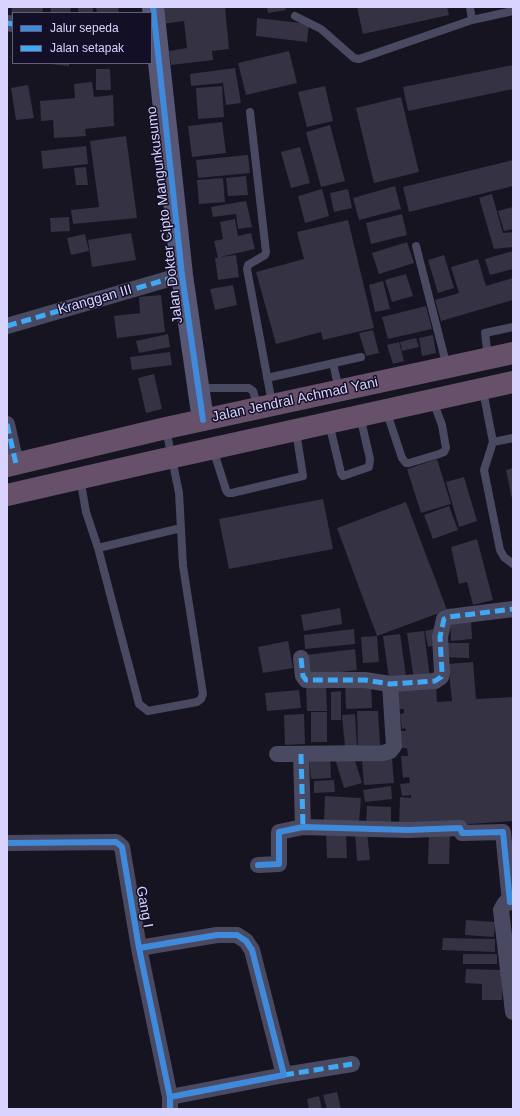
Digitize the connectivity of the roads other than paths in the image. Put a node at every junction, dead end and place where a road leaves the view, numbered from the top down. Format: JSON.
{"nodes":[{"id":1,"x":154,"y":7,"type":"edge"},
{"id":2,"x":470,"y":7,"type":"edge"},
{"id":3,"x":513,"y":10,"type":"edge"},
{"id":4,"x":295,"y":16,"type":"dead end"},
{"id":5,"x":472,"y":20,"type":"junction"},
{"id":6,"x":154,"y":35,"type":"edge"},
{"id":7,"x":250,"y":112,"type":"dead end"},
{"id":8,"x":416,"y":246,"type":"dead end"},
{"id":9,"x":182,"y":275,"type":"junction"},
{"id":10,"x":7,"y":326,"type":"edge"},
{"id":11,"x":513,"y":327,"type":"edge"},
{"id":12,"x":513,"y":353,"type":"edge"},
{"id":13,"x":361,"y":357,"type":"dead end"},
{"id":14,"x":489,"y":358,"type":"junction"},
{"id":15,"x":333,"y":363,"type":"junction"},
{"id":16,"x":447,"y":367,"type":"junction"},
{"id":17,"x":267,"y":378,"type":"junction"},
{"id":18,"x":513,"y":382,"type":"edge"},
{"id":19,"x":199,"y":388,"type":"junction"},
{"id":20,"x":482,"y":388,"type":"junction"},
{"id":21,"x":339,"y":391,"type":"junction"},
{"id":22,"x":433,"y":399,"type":"junction"},
{"id":23,"x":265,"y":407,"type":"junction"},
{"id":24,"x":386,"y":410,"type":"junction"},
{"id":25,"x":359,"y":416,"type":"junction"},
{"id":26,"x":203,"y":420,"type":"junction"},
{"id":27,"x":329,"y":422,"type":"junction"},
{"id":28,"x":7,"y":424,"type":"edge"},
{"id":29,"x":166,"y":428,"type":"junction"},
{"id":30,"x":296,"y":430,"type":"junction"},
{"id":31,"x":513,"y":438,"type":"edge"},
{"id":32,"x":493,"y":442,"type":"junction"},
{"id":33,"x":213,"y":448,"type":"junction"},
{"id":34,"x":172,"y":457,"type":"junction"},
{"id":35,"x":11,"y":465,"type":"edge"},
{"id":36,"x":80,"y":478,"type":"junction"},
{"id":37,"x":7,"y":495,"type":"edge"},
{"id":38,"x":181,"y":528,"type":"junction"},
{"id":39,"x":98,"y":548,"type":"junction"},
{"id":40,"x":513,"y":564,"type":"edge"},
{"id":41,"x":513,"y":609,"type":"edge"},
{"id":42,"x":301,"y":658,"type":"dead end"},
{"id":43,"x":390,"y":684,"type":"junction"},
{"id":44,"x":277,"y":754,"type":"dead end"},
{"id":45,"x":301,"y":754,"type":"junction"},
{"id":46,"x":303,"y":826,"type":"junction"},
{"id":47,"x":7,"y":843,"type":"edge"},
{"id":48,"x":258,"y":865,"type":"dead end"},
{"id":49,"x":511,"y":902,"type":"edge"},
{"id":50,"x":139,"y":948,"type":"junction"},
{"id":51,"x":513,"y":1012,"type":"edge"},
{"id":52,"x":352,"y":1064,"type":"dead end"},
{"id":53,"x":284,"y":1075,"type":"junction"},
{"id":54,"x":170,"y":1103,"type":"edge"}],
"edges":[{"from":1,"to":6,"type":"street","name":"Jalan Dokter Cipto Mangunkusumo"},
{"from":2,"to":5,"type":"lane"},
{"from":3,"to":5,"type":"lane"},
{"from":4,"to":5,"type":"lane"},
{"from":6,"to":9,"type":"street","name":"Jalan Dokter Cipto Mangunkusumo"},
{"from":7,"to":17,"type":"lane"},
{"from":8,"to":16,"type":"lane"},
{"from":9,"to":10,"type":"street","name":"Kranggan III"},
{"from":9,"to":19,"type":"street","name":"Jalan Dokter Cipto Mangunkusumo"},
{"from":11,"to":14,"type":"lane"},
{"from":12,"to":14,"type":"highway","name":"Jalan Jendral Achmad Yani"},
{"from":13,"to":15,"type":"lane"},
{"from":14,"to":16,"type":"highway","name":"Jalan Jendral Achmad Yani"},
{"from":15,"to":17,"type":"lane"},
{"from":15,"to":21,"type":"lane"},
{"from":16,"to":21,"type":"highway","name":"Jalan Jendral Achmad Yani"},
{"from":17,"to":23,"type":"lane"},
{"from":18,"to":20,"type":"highway","name":"Jalan Jendral Achmad Yani"},
{"from":19,"to":23,"type":"lane"},
{"from":19,"to":26,"type":"street","name":"Jalan Dokter Cipto Mangunkusumo"},
{"from":20,"to":22,"type":"highway","name":"Jalan Jendral Achmad Yani"},
{"from":20,"to":32,"type":"lane"},
{"from":21,"to":23,"type":"highway","name":"Jalan Jendral Achmad Yani"},
{"from":22,"to":24,"type":"highway","name":"Jalan Jendral Achmad Yani"},
{"from":22,"to":24,"type":"lane"},
{"from":23,"to":26,"type":"highway","name":"Jalan Jendral Achmad Yani"},
{"from":24,"to":25,"type":"highway","name":"Jalan Jendral Achmad Yani"},
{"from":25,"to":27,"type":"highway","name":"Jalan Jendral Achmad Yani"},
{"from":25,"to":27,"type":"lane"},
{"from":26,"to":29,"type":"highway","name":"Jalan Jendral Achmad Yani"},
{"from":27,"to":30,"type":"highway","name":"Jalan Jendral Achmad Yani"},
{"from":28,"to":35,"type":"street"},
{"from":29,"to":34,"type":"lane"},
{"from":29,"to":35,"type":"highway","name":"Jalan Jendral Achmad Yani"},
{"from":30,"to":33,"type":"highway","name":"Jalan Jendral Achmad Yani"},
{"from":30,"to":33,"type":"lane"},
{"from":31,"to":32,"type":"lane"},
{"from":32,"to":40,"type":"lane"},
{"from":33,"to":34,"type":"highway","name":"Jalan Jendral Achmad Yani"},
{"from":34,"to":36,"type":"highway","name":"Jalan Jendral Achmad Yani"},
{"from":34,"to":38,"type":"lane"},
{"from":36,"to":37,"type":"highway","name":"Jalan Jendral Achmad Yani"},
{"from":36,"to":39,"type":"lane"},
{"from":38,"to":39,"type":"lane"},
{"from":38,"to":39,"type":"lane"},
{"from":41,"to":43,"type":"street"},
{"from":42,"to":43,"type":"street"},
{"from":43,"to":45,"type":"street"},
{"from":44,"to":45,"type":"street"},
{"from":45,"to":46,"type":"street"},
{"from":46,"to":48,"type":"street"},
{"from":46,"to":49,"type":"street"},
{"from":47,"to":50,"type":"street","name":"Gang I"},
{"from":49,"to":51,"type":"street"},
{"from":50,"to":53,"type":"street"},
{"from":50,"to":54,"type":"street","name":"Gang I"},
{"from":52,"to":53,"type":"street"},
{"from":53,"to":54,"type":"street"}]}
